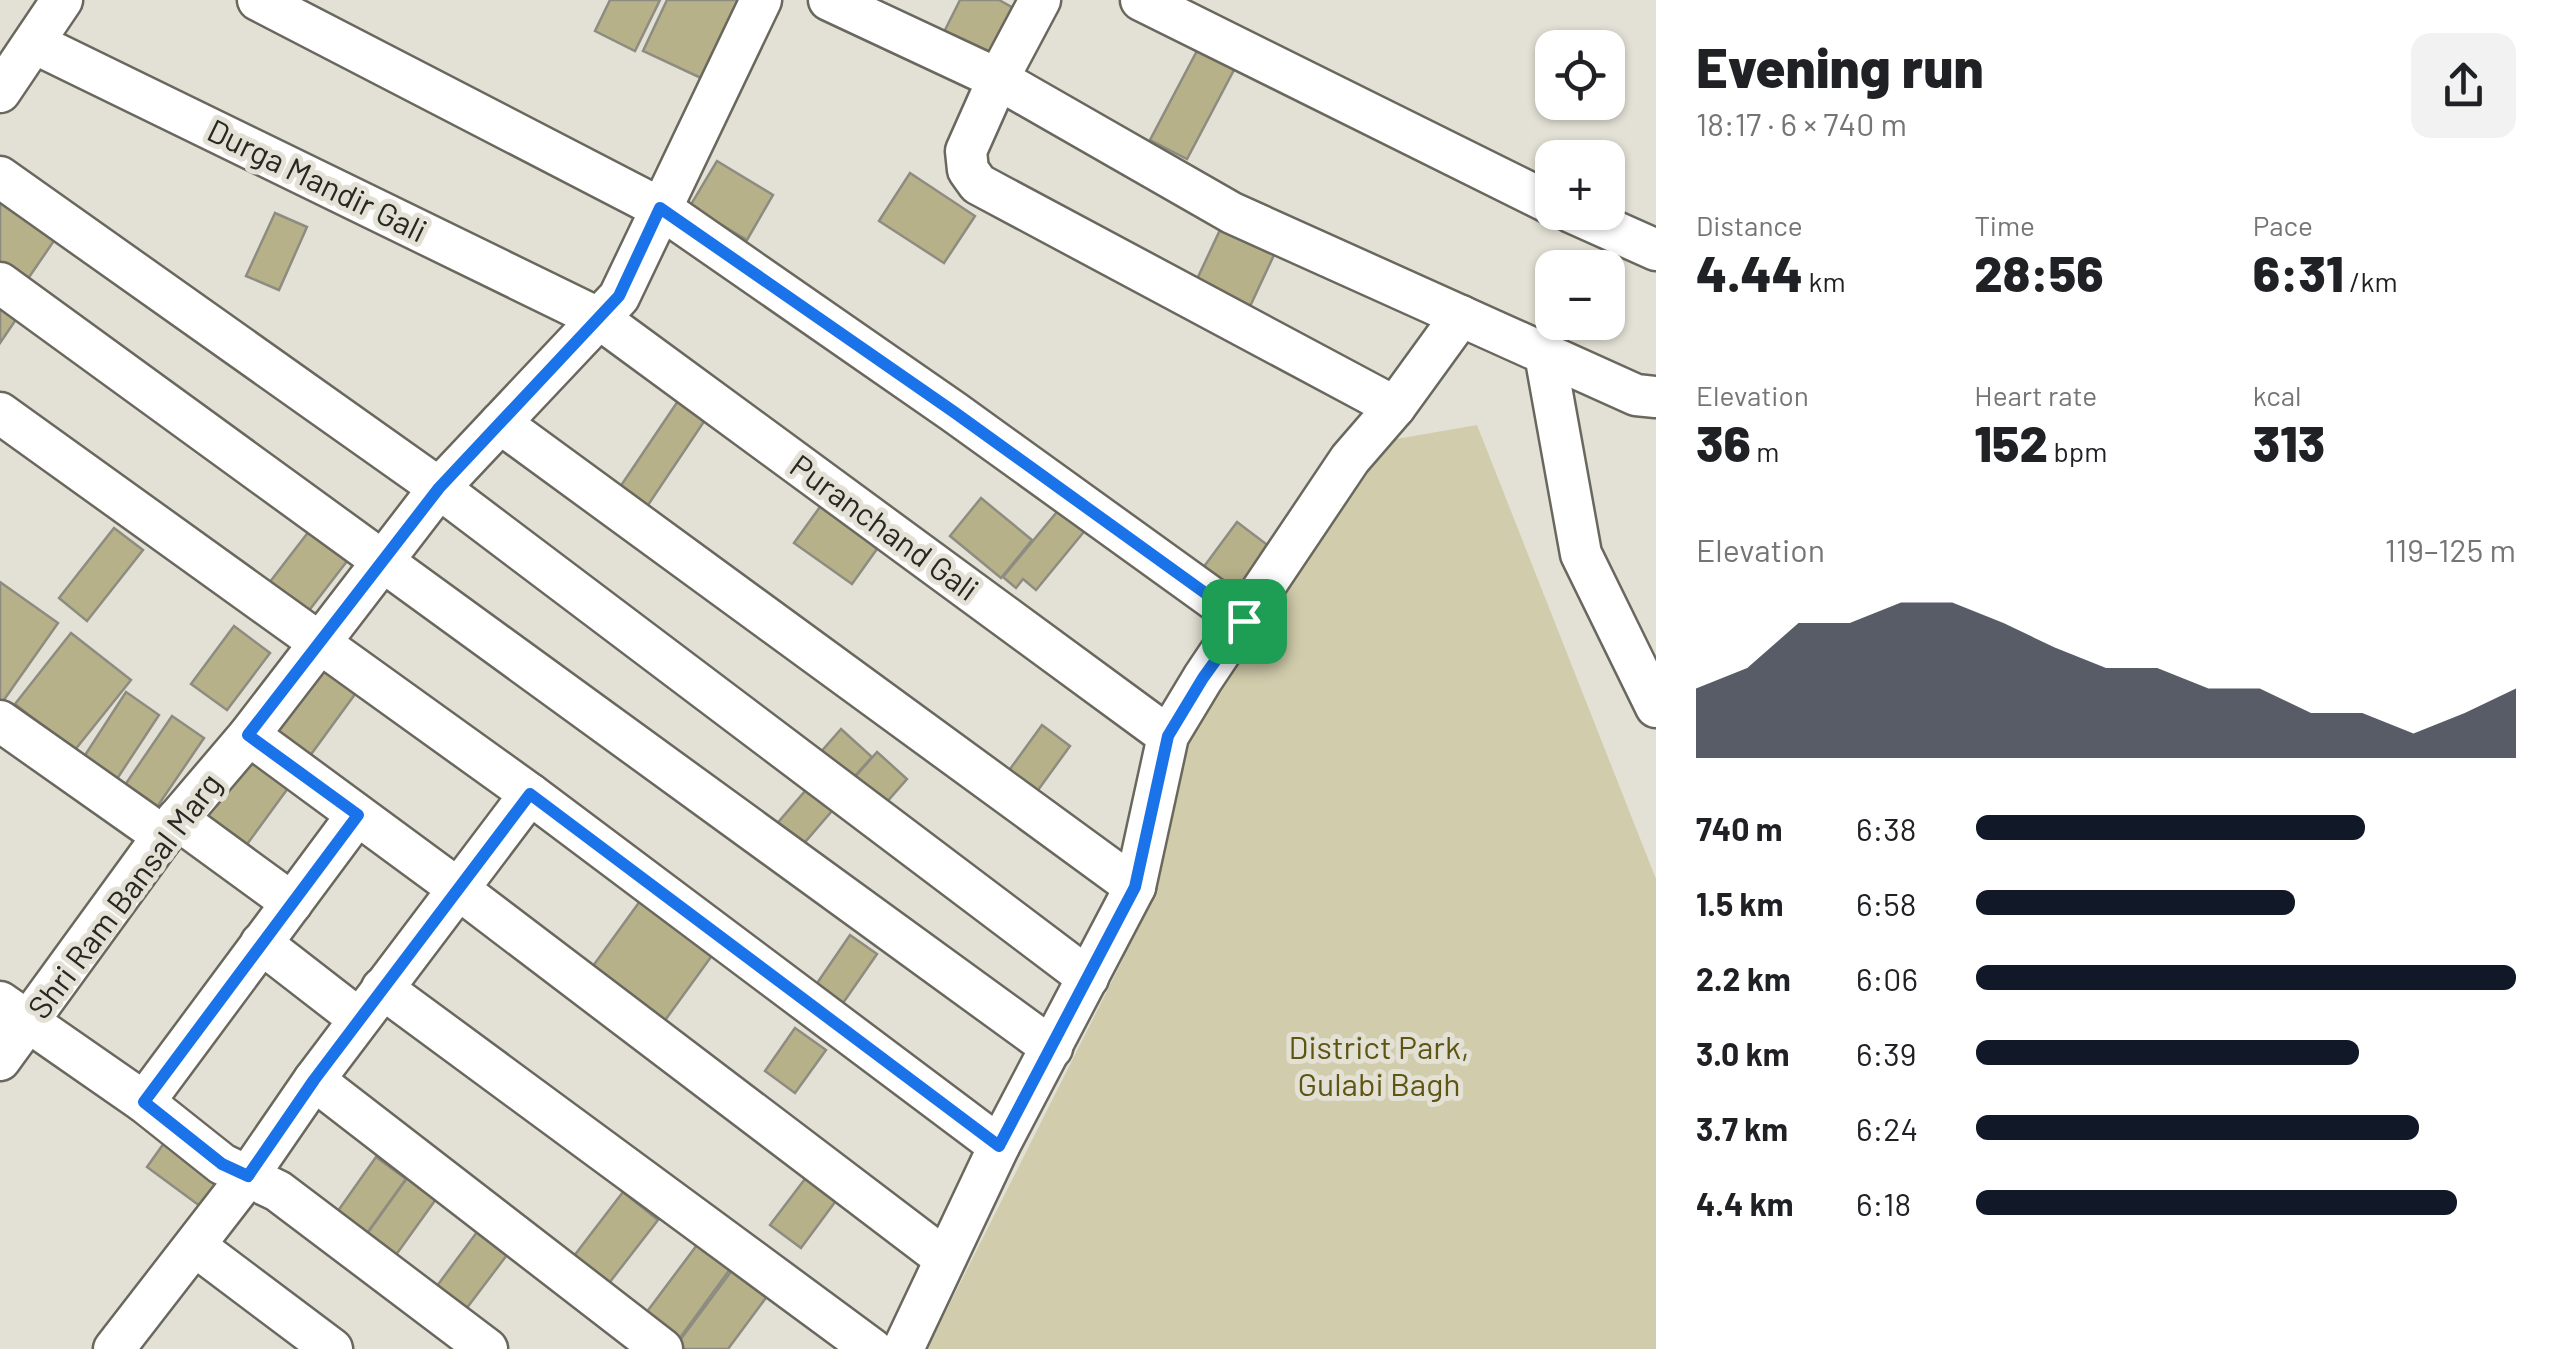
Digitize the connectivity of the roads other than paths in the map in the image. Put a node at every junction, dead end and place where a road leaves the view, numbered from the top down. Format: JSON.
{"nodes":[{"id":1,"x":62,"y":0,"type":"edge"},
{"id":2,"x":258,"y":0,"type":"edge"},
{"id":3,"x":761,"y":0,"type":"edge"},
{"id":4,"x":828,"y":0,"type":"edge"},
{"id":5,"x":1040,"y":0,"type":"edge"},
{"id":6,"x":1140,"y":0,"type":"edge"},
{"id":7,"x":34,"y":43,"type":"junction"},
{"id":8,"x":998,"y":79,"type":"junction"},
{"id":9,"x":0,"y":92,"type":"edge"},
{"id":10,"x":0,"y":177,"type":"edge"},
{"id":11,"x":1535,"y":196,"type":"edge"},
{"id":12,"x":660,"y":208,"type":"junction"},
{"id":13,"x":1611,"y":230,"type":"edge"},
{"id":14,"x":1656,"y":250,"type":"edge"},
{"id":15,"x":0,"y":282,"type":"edge"},
{"id":16,"x":1460,"y":316,"type":"junction"},
{"id":17,"x":600,"y":319,"type":"junction"},
{"id":18,"x":1546,"y":354,"type":"junction"},
{"id":19,"x":1656,"y":398,"type":"edge"},
{"id":20,"x":1395,"y":407,"type":"junction"},
{"id":21,"x":0,"y":413,"type":"edge"},
{"id":22,"x":500,"y":423,"type":"junction"},
{"id":23,"x":439,"y":488,"type":"junction"},
{"id":24,"x":384,"y":560,"type":"junction"},
{"id":25,"x":1244,"y":621,"type":"junction"},
{"id":26,"x":318,"y":644,"type":"junction"},
{"id":27,"x":1656,"y":706,"type":"edge"},
{"id":28,"x":0,"y":720,"type":"edge"},
{"id":29,"x":248,"y":735,"type":"junction"},
{"id":30,"x":1168,"y":736,"type":"junction"},
{"id":31,"x":530,"y":794,"type":"junction"},
{"id":32,"x":358,"y":815,"type":"junction"},
{"id":33,"x":170,"y":828,"type":"junction"},
{"id":34,"x":1135,"y":887,"type":"junction"},
{"id":35,"x":457,"y":888,"type":"junction"},
{"id":36,"x":292,"y":903,"type":"junction"},
{"id":37,"x":261,"y":943,"type":"junction"},
{"id":38,"x":1088,"y":978,"type":"junction"},
{"id":39,"x":371,"y":1004,"type":"junction"},
{"id":40,"x":15,"y":1012,"type":"edge"},
{"id":41,"x":1052,"y":1048,"type":"junction"},
{"id":42,"x":0,"y":1060,"type":"edge"},
{"id":43,"x":314,"y":1080,"type":"junction"},
{"id":44,"x":144,"y":1102,"type":"junction"},
{"id":45,"x":999,"y":1146,"type":"junction"},
{"id":46,"x":248,"y":1176,"type":"junction"},
{"id":47,"x":195,"y":1246,"type":"junction"},
{"id":48,"x":944,"y":1258,"type":"junction"},
{"id":49,"x":132,"y":1342,"type":"edge"},
{"id":50,"x":332,"y":1349,"type":"edge"},
{"id":51,"x":487,"y":1349,"type":"edge"},
{"id":52,"x":662,"y":1349,"type":"edge"},
{"id":53,"x":872,"y":1349,"type":"edge"},
{"id":54,"x":903,"y":1349,"type":"edge"}],
"edges":[{"from":1,"to":7,"type":"street"},
{"from":2,"to":12,"type":"street"},
{"from":3,"to":12,"type":"street","name":"Shri Ram Bansal Marg"},
{"from":4,"to":8,"type":"street"},
{"from":5,"to":8,"type":"street"},
{"from":6,"to":11,"type":"street"},
{"from":7,"to":9,"type":"street"},
{"from":7,"to":17,"type":"street","name":"Durga Mandir Gali"},
{"from":8,"to":16,"type":"street"},
{"from":8,"to":20,"type":"street"},
{"from":10,"to":23,"type":"street"},
{"from":12,"to":17,"type":"street","name":"Shri Ram Bansal Marg"},
{"from":12,"to":25,"type":"street"},
{"from":13,"to":14,"type":"street"},
{"from":15,"to":24,"type":"street"},
{"from":16,"to":18,"type":"street"},
{"from":16,"to":20,"type":"street"},
{"from":17,"to":22,"type":"street","name":"Shri Ram Bansal Marg"},
{"from":17,"to":30,"type":"street","name":"Puranchand Gali"},
{"from":18,"to":19,"type":"street"},
{"from":18,"to":27,"type":"street"},
{"from":20,"to":25,"type":"street"},
{"from":21,"to":26,"type":"street"},
{"from":22,"to":23,"type":"street","name":"Shri Ram Bansal Marg"},
{"from":22,"to":34,"type":"street"},
{"from":23,"to":24,"type":"street","name":"Shri Ram Bansal Marg"},
{"from":23,"to":38,"type":"street"},
{"from":24,"to":26,"type":"street","name":"Shri Ram Bansal Marg"},
{"from":24,"to":41,"type":"street"},
{"from":25,"to":30,"type":"street"},
{"from":26,"to":29,"type":"street","name":"Shri Ram Bansal Marg"},
{"from":26,"to":31,"type":"street"},
{"from":28,"to":33,"type":"street"},
{"from":29,"to":32,"type":"street"},
{"from":29,"to":33,"type":"street","name":"Shri Ram Bansal Marg"},
{"from":30,"to":34,"type":"street"},
{"from":31,"to":35,"type":"street"},
{"from":31,"to":45,"type":"street"},
{"from":32,"to":35,"type":"street"},
{"from":32,"to":36,"type":"street"},
{"from":33,"to":36,"type":"street"},
{"from":33,"to":40,"type":"street","name":"Shri Ram Bansal Marg"},
{"from":34,"to":38,"type":"street"},
{"from":35,"to":39,"type":"street"},
{"from":35,"to":48,"type":"street"},
{"from":36,"to":37,"type":"street"},
{"from":37,"to":39,"type":"street"},
{"from":37,"to":44,"type":"street"},
{"from":38,"to":41,"type":"street"},
{"from":39,"to":43,"type":"street"},
{"from":39,"to":53,"type":"street"},
{"from":40,"to":42,"type":"street","name":"Shri Ram Bansal Marg"},
{"from":40,"to":44,"type":"street"},
{"from":41,"to":45,"type":"street"},
{"from":43,"to":46,"type":"street"},
{"from":43,"to":52,"type":"street"},
{"from":44,"to":46,"type":"street"},
{"from":45,"to":48,"type":"street"},
{"from":46,"to":47,"type":"street"},
{"from":46,"to":51,"type":"street"},
{"from":47,"to":49,"type":"street"},
{"from":47,"to":50,"type":"street"},
{"from":48,"to":54,"type":"street"}]}
